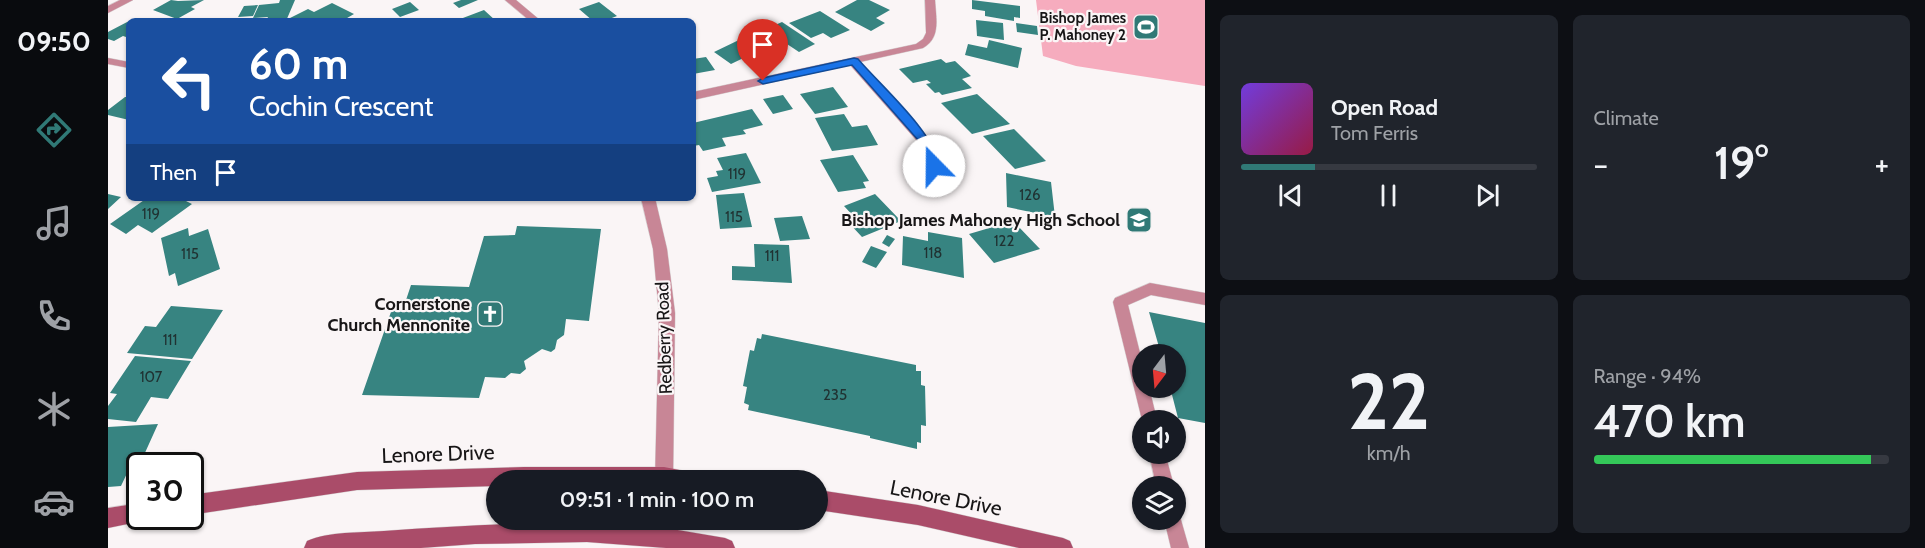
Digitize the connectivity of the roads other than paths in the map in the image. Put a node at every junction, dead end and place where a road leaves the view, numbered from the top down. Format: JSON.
{"nodes":[{"id":1,"x":128,"y":0,"type":"edge"},
{"id":2,"x":510,"y":0,"type":"edge"},
{"id":3,"x":930,"y":0,"type":"edge"},
{"id":4,"x":108,"y":10,"type":"edge"},
{"id":5,"x":532,"y":18,"type":"edge"},
{"id":6,"x":108,"y":62,"type":"edge"},
{"id":7,"x":854,"y":62,"type":"junction"},
{"id":8,"x":126,"y":65,"type":"edge"},
{"id":9,"x":696,"y":95,"type":"edge"},
{"id":10,"x":936,"y":179,"type":"dead end"},
{"id":11,"x":649,"y":201,"type":"edge"},
{"id":12,"x":1205,"y":299,"type":"edge"},
{"id":13,"x":1147,"y":410,"type":"edge"},
{"id":14,"x":664,"y":470,"type":"edge"},
{"id":15,"x":486,"y":477,"type":"edge"},
{"id":16,"x":828,"y":502,"type":"edge"},
{"id":17,"x":204,"y":503,"type":"edge"},
{"id":18,"x":126,"y":515,"type":"edge"},
{"id":19,"x":108,"y":518,"type":"edge"},
{"id":20,"x":1176,"y":530,"type":"edge"},
{"id":21,"x":660,"y":535,"type":"edge"},
{"id":22,"x":461,"y":541,"type":"edge"},
{"id":23,"x":314,"y":548,"type":"edge"},
{"id":24,"x":725,"y":548,"type":"edge"},
{"id":25,"x":1064,"y":548,"type":"edge"},
{"id":26,"x":1180,"y":548,"type":"edge"}],
"edges":[{"from":1,"to":4,"type":"street"},
{"from":2,"to":5,"type":"street"},
{"from":3,"to":7,"type":"street"},
{"from":6,"to":8,"type":"street"},
{"from":7,"to":9,"type":"street"},
{"from":7,"to":10,"type":"street"},
{"from":11,"to":14,"type":"street","name":"Redberry Road"},
{"from":12,"to":13,"type":"lane"},
{"from":15,"to":17,"type":"main road","name":"Lenore Drive"},
{"from":16,"to":25,"type":"main road","name":"Lenore Drive"},
{"from":18,"to":19,"type":"main road"},
{"from":20,"to":26,"type":"lane"},
{"from":21,"to":22,"type":"main road"},
{"from":21,"to":24,"type":"main road"},
{"from":22,"to":23,"type":"main road"}]}
